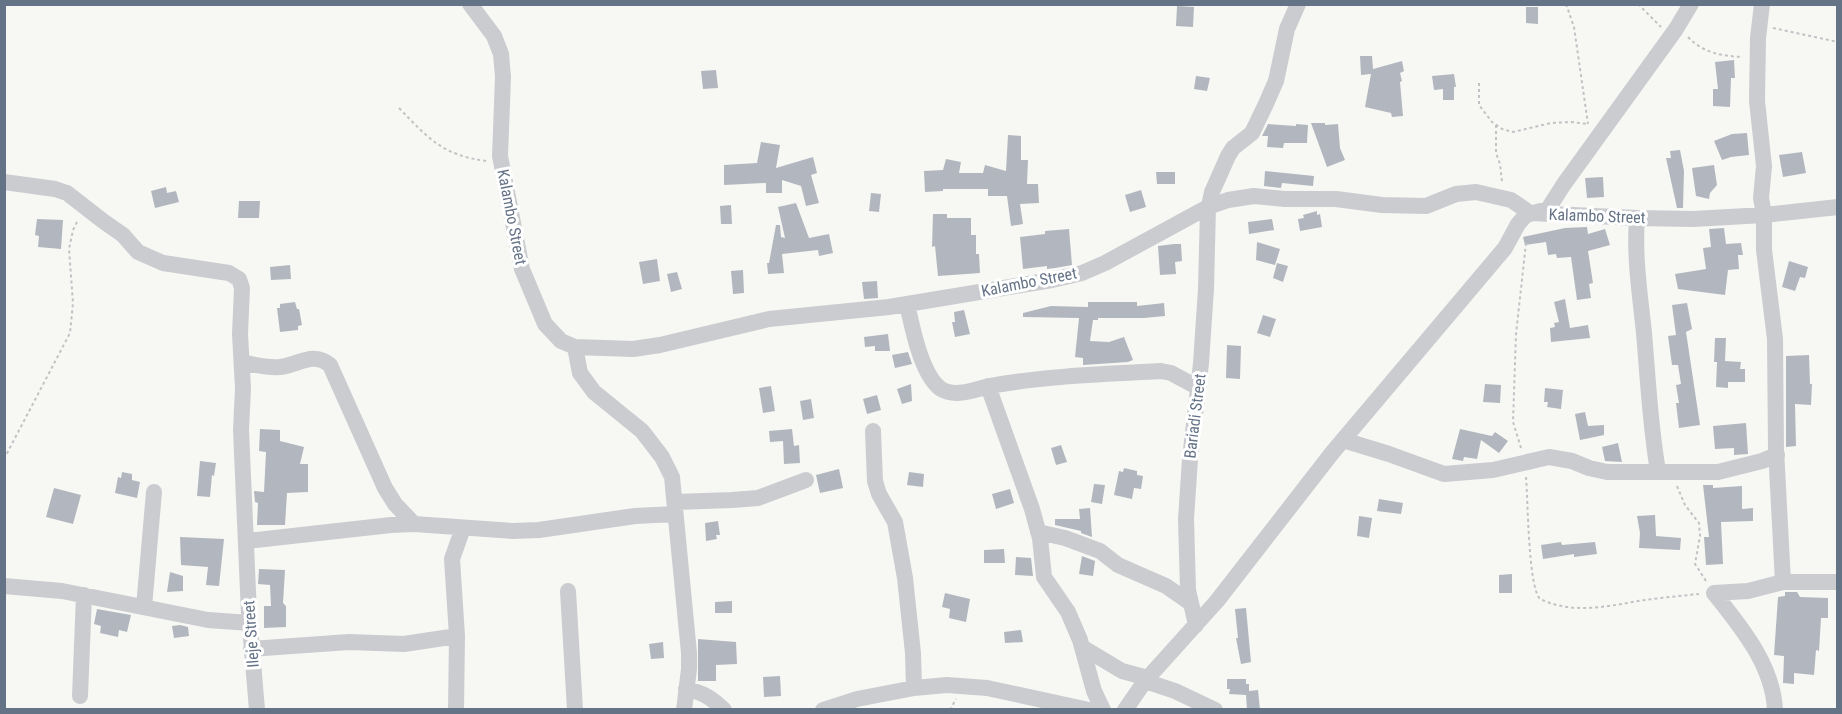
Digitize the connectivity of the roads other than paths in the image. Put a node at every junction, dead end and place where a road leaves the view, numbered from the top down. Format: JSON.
{"nodes":[{"id":1,"x":470,"y":4,"type":"edge"},
{"id":2,"x":1298,"y":4,"type":"edge"},
{"id":3,"x":1691,"y":4,"type":"edge"},
{"id":4,"x":1762,"y":4,"type":"edge"},
{"id":5,"x":4,"y":182,"type":"edge"},
{"id":6,"x":1208,"y":207,"type":"junction"},
{"id":7,"x":1838,"y":207,"type":"edge"},
{"id":8,"x":1530,"y":213,"type":"junction"},
{"id":9,"x":1764,"y":215,"type":"junction"},
{"id":10,"x":1637,"y":218,"type":"junction"},
{"id":11,"x":907,"y":304,"type":"junction"},
{"id":12,"x":575,"y":348,"type":"junction"},
{"id":13,"x":242,"y":362,"type":"junction"},
{"id":14,"x":988,"y":386,"type":"junction"},
{"id":15,"x":1199,"y":388,"type":"junction"},
{"id":16,"x":873,"y":431,"type":"dead end"},
{"id":17,"x":1343,"y":440,"type":"junction"},
{"id":18,"x":1777,"y":455,"type":"junction"},
{"id":19,"x":1661,"y":471,"type":"junction"},
{"id":20,"x":806,"y":480,"type":"dead end"},
{"id":21,"x":154,"y":492,"type":"dead end"},
{"id":22,"x":675,"y":508,"type":"junction"},
{"id":23,"x":414,"y":524,"type":"junction"},
{"id":24,"x":463,"y":528,"type":"junction"},
{"id":25,"x":1038,"y":532,"type":"junction"},
{"id":26,"x":247,"y":541,"type":"junction"},
{"id":27,"x":1783,"y":582,"type":"junction"},
{"id":28,"x":1838,"y":582,"type":"edge"},
{"id":29,"x":4,"y":586,"type":"edge"},
{"id":30,"x":568,"y":591,"type":"dead end"},
{"id":31,"x":84,"y":595,"type":"junction"},
{"id":32,"x":1189,"y":602,"type":"junction"},
{"id":33,"x":144,"y":607,"type":"junction"},
{"id":34,"x":250,"y":623,"type":"junction"},
{"id":35,"x":1196,"y":625,"type":"junction"},
{"id":36,"x":457,"y":636,"type":"junction"},
{"id":37,"x":1082,"y":647,"type":"junction"},
{"id":38,"x":251,"y":649,"type":"junction"},
{"id":39,"x":1146,"y":679,"type":"junction"},
{"id":40,"x":914,"y":687,"type":"junction"},
{"id":41,"x":686,"y":690,"type":"junction"},
{"id":42,"x":80,"y":696,"type":"dead end"},
{"id":43,"x":257,"y":710,"type":"edge"},
{"id":44,"x":456,"y":710,"type":"edge"},
{"id":45,"x":575,"y":710,"type":"edge"},
{"id":46,"x":684,"y":710,"type":"edge"},
{"id":47,"x":724,"y":710,"type":"edge"},
{"id":48,"x":823,"y":710,"type":"edge"},
{"id":49,"x":1089,"y":710,"type":"edge"},
{"id":50,"x":1103,"y":710,"type":"edge"},
{"id":51,"x":1125,"y":710,"type":"edge"},
{"id":52,"x":1215,"y":710,"type":"edge"},
{"id":53,"x":1775,"y":710,"type":"edge"}],
"edges":[{"from":1,"to":12,"type":"street","name":"Kalambo Street"},
{"from":2,"to":6,"type":"street","name":"Bariadi Street"},
{"from":3,"to":8,"type":"street"},
{"from":4,"to":9,"type":"street"},
{"from":5,"to":13,"type":"street","name":"Ileje Street"},
{"from":6,"to":8,"type":"street","name":"Kalambo Street"},
{"from":6,"to":11,"type":"street","name":"Kalambo Street"},
{"from":6,"to":15,"type":"street","name":"Bariadi Street"},
{"from":7,"to":9,"type":"street","name":"Kalambo Street"},
{"from":8,"to":10,"type":"street","name":"Kalambo Street"},
{"from":8,"to":17,"type":"street"},
{"from":9,"to":10,"type":"street","name":"Kalambo Street"},
{"from":9,"to":18,"type":"street"},
{"from":10,"to":19,"type":"street"},
{"from":11,"to":12,"type":"street","name":"Kalambo Street"},
{"from":11,"to":14,"type":"street"},
{"from":12,"to":22,"type":"street"},
{"from":13,"to":23,"type":"street"},
{"from":13,"to":26,"type":"street","name":"Ileje Street"},
{"from":14,"to":15,"type":"street"},
{"from":14,"to":25,"type":"street"},
{"from":15,"to":32,"type":"street","name":"Bariadi Street"},
{"from":16,"to":40,"type":"street"},
{"from":17,"to":19,"type":"street"},
{"from":17,"to":35,"type":"street"},
{"from":18,"to":19,"type":"street"},
{"from":18,"to":27,"type":"street"},
{"from":20,"to":22,"type":"street"},
{"from":21,"to":33,"type":"street"},
{"from":22,"to":24,"type":"street"},
{"from":22,"to":41,"type":"street"},
{"from":23,"to":24,"type":"street"},
{"from":23,"to":26,"type":"street"},
{"from":24,"to":36,"type":"street"},
{"from":25,"to":32,"type":"street"},
{"from":25,"to":37,"type":"street"},
{"from":26,"to":34,"type":"street","name":"Ileje Street"},
{"from":27,"to":28,"type":"street"},
{"from":27,"to":53,"type":"street"},
{"from":29,"to":31,"type":"street"},
{"from":30,"to":45,"type":"street"},
{"from":31,"to":33,"type":"street"},
{"from":31,"to":42,"type":"street"},
{"from":32,"to":35,"type":"street","name":"Bariadi Street"},
{"from":33,"to":34,"type":"street"},
{"from":34,"to":38,"type":"street","name":"Ileje Street"},
{"from":35,"to":39,"type":"street"},
{"from":36,"to":38,"type":"street"},
{"from":36,"to":44,"type":"street"},
{"from":37,"to":39,"type":"street"},
{"from":37,"to":50,"type":"street"},
{"from":38,"to":43,"type":"street","name":"Ileje Street"},
{"from":39,"to":51,"type":"street"},
{"from":39,"to":52,"type":"street"},
{"from":40,"to":48,"type":"street"},
{"from":40,"to":49,"type":"street"},
{"from":41,"to":46,"type":"street"},
{"from":41,"to":47,"type":"street"}]}
